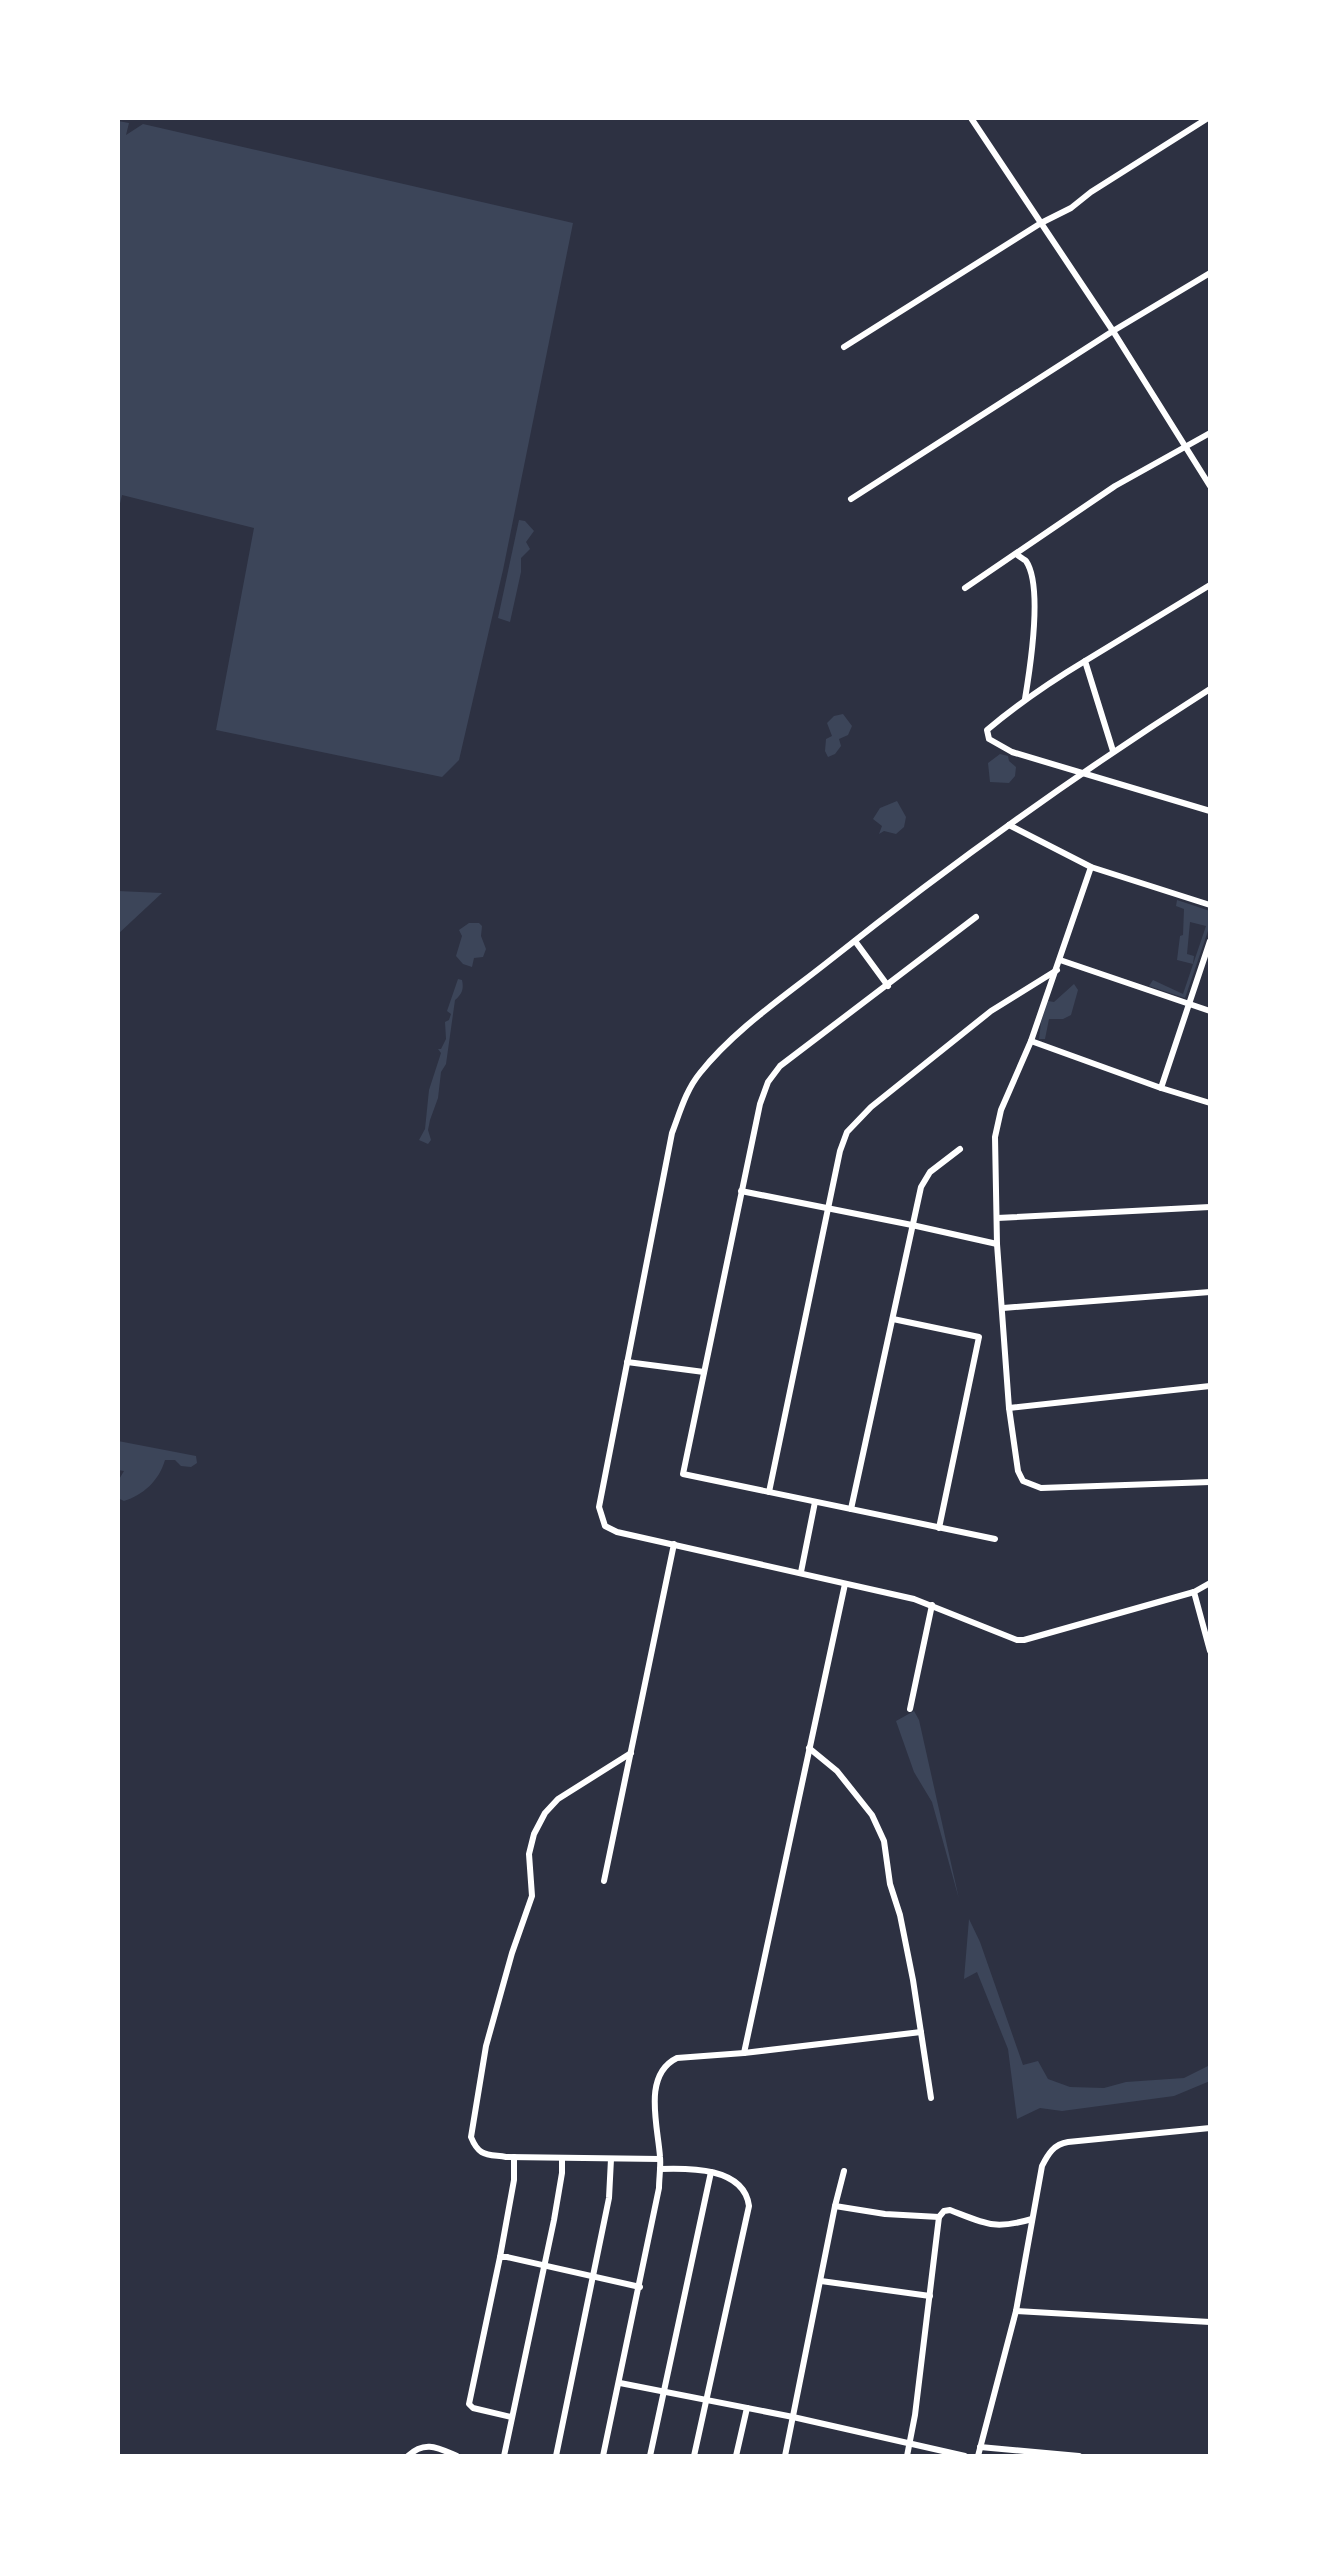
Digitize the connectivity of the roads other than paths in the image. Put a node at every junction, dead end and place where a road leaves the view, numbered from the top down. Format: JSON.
{"nodes":[{"id":1,"x":971,"y":118,"type":"edge"},
{"id":2,"x":1208,"y":118,"type":"edge"},
{"id":3,"x":1041,"y":223,"type":"junction"},
{"id":4,"x":1210,"y":273,"type":"edge"},
{"id":5,"x":1113,"y":331,"type":"junction"},
{"id":6,"x":844,"y":347,"type":"dead end"},
{"id":7,"x":1210,"y":433,"type":"edge"},
{"id":8,"x":1184,"y":447,"type":"junction"},
{"id":9,"x":1210,"y":486,"type":"edge"},
{"id":10,"x":851,"y":499,"type":"dead end"},
{"id":11,"x":1016,"y":554,"type":"junction"},
{"id":12,"x":1210,"y":585,"type":"edge"},
{"id":13,"x":965,"y":588,"type":"dead end"},
{"id":14,"x":1085,"y":661,"type":"junction"},
{"id":15,"x":1210,"y":689,"type":"edge"},
{"id":16,"x":1025,"y":699,"type":"junction"},
{"id":17,"x":1113,"y":751,"type":"junction"},
{"id":18,"x":1082,"y":772,"type":"junction"},
{"id":19,"x":1210,"y":811,"type":"edge"},
{"id":20,"x":1009,"y":825,"type":"junction"},
{"id":21,"x":1091,"y":867,"type":"junction"},
{"id":22,"x":1210,"y":905,"type":"edge"},
{"id":23,"x":976,"y":917,"type":"dead end"},
{"id":24,"x":855,"y":941,"type":"junction"},
{"id":25,"x":1210,"y":941,"type":"edge"},
{"id":26,"x":1060,"y":960,"type":"junction"},
{"id":27,"x":1057,"y":970,"type":"junction"},
{"id":28,"x":888,"y":986,"type":"junction"},
{"id":29,"x":1189,"y":1004,"type":"junction"},
{"id":30,"x":1210,"y":1011,"type":"edge"},
{"id":31,"x":1031,"y":1041,"type":"junction"},
{"id":32,"x":1161,"y":1088,"type":"junction"},
{"id":33,"x":1210,"y":1103,"type":"edge"},
{"id":34,"x":960,"y":1149,"type":"dead end"},
{"id":35,"x":741,"y":1191,"type":"junction"},
{"id":36,"x":1210,"y":1207,"type":"edge"},
{"id":37,"x":829,"y":1209,"type":"junction"},
{"id":38,"x":997,"y":1218,"type":"junction"},
{"id":39,"x":912,"y":1225,"type":"junction"},
{"id":40,"x":997,"y":1244,"type":"junction"},
{"id":41,"x":1210,"y":1292,"type":"edge"},
{"id":42,"x":1003,"y":1308,"type":"junction"},
{"id":43,"x":893,"y":1319,"type":"junction"},
{"id":44,"x":627,"y":1362,"type":"junction"},
{"id":45,"x":704,"y":1372,"type":"junction"},
{"id":46,"x":1210,"y":1386,"type":"edge"},
{"id":47,"x":1009,"y":1408,"type":"junction"},
{"id":48,"x":1210,"y":1482,"type":"edge"},
{"id":49,"x":769,"y":1492,"type":"junction"},
{"id":50,"x":815,"y":1502,"type":"junction"},
{"id":51,"x":851,"y":1509,"type":"junction"},
{"id":52,"x":939,"y":1528,"type":"junction"},
{"id":53,"x":995,"y":1539,"type":"dead end"},
{"id":54,"x":674,"y":1544,"type":"junction"},
{"id":55,"x":801,"y":1572,"type":"junction"},
{"id":56,"x":1210,"y":1583,"type":"edge"},
{"id":57,"x":845,"y":1584,"type":"junction"},
{"id":58,"x":1194,"y":1592,"type":"junction"},
{"id":59,"x":932,"y":1605,"type":"junction"},
{"id":60,"x":1210,"y":1651,"type":"edge"},
{"id":61,"x":910,"y":1709,"type":"dead end"},
{"id":62,"x":809,"y":1748,"type":"junction"},
{"id":63,"x":631,"y":1753,"type":"junction"},
{"id":64,"x":604,"y":1881,"type":"dead end"},
{"id":65,"x":921,"y":2032,"type":"junction"},
{"id":66,"x":744,"y":2053,"type":"junction"},
{"id":67,"x":931,"y":2098,"type":"dead end"},
{"id":68,"x":1210,"y":2128,"type":"edge"},
{"id":69,"x":514,"y":2157,"type":"junction"},
{"id":70,"x":562,"y":2158,"type":"junction"},
{"id":71,"x":611,"y":2159,"type":"junction"},
{"id":72,"x":660,"y":2159,"type":"junction"},
{"id":73,"x":660,"y":2169,"type":"junction"},
{"id":74,"x":844,"y":2171,"type":"dead end"},
{"id":75,"x":711,"y":2172,"type":"junction"},
{"id":76,"x":835,"y":2206,"type":"junction"},
{"id":77,"x":939,"y":2217,"type":"junction"},
{"id":78,"x":1032,"y":2219,"type":"junction"},
{"id":79,"x":500,"y":2257,"type":"junction"},
{"id":80,"x":545,"y":2266,"type":"junction"},
{"id":81,"x":592,"y":2275,"type":"junction"},
{"id":82,"x":821,"y":2281,"type":"junction"},
{"id":83,"x":640,"y":2287,"type":"junction"},
{"id":84,"x":930,"y":2296,"type":"junction"},
{"id":85,"x":1016,"y":2311,"type":"junction"},
{"id":86,"x":1210,"y":2322,"type":"edge"},
{"id":87,"x":620,"y":2383,"type":"junction"},
{"id":88,"x":663,"y":2392,"type":"junction"},
{"id":89,"x":706,"y":2399,"type":"junction"},
{"id":90,"x":747,"y":2408,"type":"junction"},
{"id":91,"x":511,"y":2417,"type":"junction"},
{"id":92,"x":793,"y":2417,"type":"junction"},
{"id":93,"x":910,"y":2444,"type":"junction"},
{"id":94,"x":980,"y":2447,"type":"junction"},
{"id":95,"x":408,"y":2456,"type":"edge"},
{"id":96,"x":457,"y":2456,"type":"edge"},
{"id":97,"x":504,"y":2456,"type":"edge"},
{"id":98,"x":556,"y":2456,"type":"edge"},
{"id":99,"x":603,"y":2456,"type":"edge"},
{"id":100,"x":650,"y":2456,"type":"edge"},
{"id":101,"x":694,"y":2456,"type":"edge"},
{"id":102,"x":736,"y":2456,"type":"edge"},
{"id":103,"x":785,"y":2456,"type":"edge"},
{"id":104,"x":907,"y":2456,"type":"edge"},
{"id":105,"x":965,"y":2456,"type":"edge"},
{"id":106,"x":978,"y":2456,"type":"edge"},
{"id":107,"x":1079,"y":2456,"type":"edge"}],
"edges":[{"from":1,"to":3,"type":"street"},
{"from":2,"to":3,"type":"street"},
{"from":3,"to":5,"type":"street"},
{"from":3,"to":6,"type":"street"},
{"from":4,"to":5,"type":"street"},
{"from":5,"to":8,"type":"street"},
{"from":5,"to":10,"type":"street"},
{"from":7,"to":8,"type":"street"},
{"from":8,"to":9,"type":"street"},
{"from":8,"to":11,"type":"street"},
{"from":11,"to":13,"type":"street"},
{"from":11,"to":16,"type":"street"},
{"from":12,"to":14,"type":"street"},
{"from":14,"to":16,"type":"street"},
{"from":14,"to":17,"type":"street"},
{"from":15,"to":17,"type":"street"},
{"from":16,"to":18,"type":"street"},
{"from":17,"to":18,"type":"street"},
{"from":18,"to":19,"type":"street"},
{"from":18,"to":20,"type":"street"},
{"from":20,"to":21,"type":"street"},
{"from":20,"to":24,"type":"street"},
{"from":21,"to":22,"type":"street"},
{"from":21,"to":26,"type":"street"},
{"from":23,"to":28,"type":"street"},
{"from":24,"to":28,"type":"street"},
{"from":24,"to":44,"type":"street"},
{"from":25,"to":29,"type":"street"},
{"from":26,"to":27,"type":"street"},
{"from":26,"to":29,"type":"street"},
{"from":27,"to":31,"type":"street"},
{"from":27,"to":37,"type":"street"},
{"from":28,"to":35,"type":"street"},
{"from":29,"to":30,"type":"street"},
{"from":29,"to":32,"type":"street"},
{"from":31,"to":32,"type":"street"},
{"from":31,"to":38,"type":"street"},
{"from":32,"to":33,"type":"street"},
{"from":34,"to":39,"type":"street"},
{"from":35,"to":37,"type":"street"},
{"from":35,"to":45,"type":"street"},
{"from":36,"to":38,"type":"street"},
{"from":37,"to":39,"type":"street"},
{"from":37,"to":49,"type":"street"},
{"from":38,"to":40,"type":"street"},
{"from":39,"to":40,"type":"street"},
{"from":39,"to":43,"type":"street"},
{"from":40,"to":42,"type":"street"},
{"from":41,"to":42,"type":"street"},
{"from":42,"to":47,"type":"street"},
{"from":43,"to":51,"type":"street"},
{"from":43,"to":52,"type":"street"},
{"from":44,"to":45,"type":"street"},
{"from":44,"to":54,"type":"street"},
{"from":45,"to":49,"type":"street"},
{"from":46,"to":47,"type":"street"},
{"from":47,"to":48,"type":"street"},
{"from":49,"to":50,"type":"street"},
{"from":50,"to":51,"type":"street"},
{"from":50,"to":55,"type":"street"},
{"from":51,"to":52,"type":"street"},
{"from":52,"to":53,"type":"street"},
{"from":54,"to":55,"type":"street"},
{"from":54,"to":63,"type":"street"},
{"from":55,"to":57,"type":"street"},
{"from":56,"to":58,"type":"street"},
{"from":57,"to":59,"type":"street"},
{"from":57,"to":62,"type":"street"},
{"from":58,"to":59,"type":"street"},
{"from":58,"to":60,"type":"street"},
{"from":59,"to":61,"type":"street"},
{"from":62,"to":65,"type":"street"},
{"from":62,"to":66,"type":"street"},
{"from":63,"to":64,"type":"street"},
{"from":63,"to":69,"type":"street"},
{"from":65,"to":66,"type":"street"},
{"from":65,"to":67,"type":"street"},
{"from":66,"to":72,"type":"street"},
{"from":68,"to":78,"type":"street"},
{"from":69,"to":70,"type":"street"},
{"from":69,"to":79,"type":"street"},
{"from":70,"to":71,"type":"street"},
{"from":70,"to":80,"type":"street"},
{"from":71,"to":72,"type":"street"},
{"from":71,"to":81,"type":"street"},
{"from":72,"to":73,"type":"street"},
{"from":73,"to":75,"type":"street"},
{"from":73,"to":83,"type":"street"},
{"from":74,"to":76,"type":"street"},
{"from":75,"to":88,"type":"street"},
{"from":75,"to":89,"type":"street"},
{"from":76,"to":77,"type":"street"},
{"from":76,"to":82,"type":"street"},
{"from":77,"to":78,"type":"street"},
{"from":77,"to":84,"type":"street"},
{"from":78,"to":85,"type":"street"},
{"from":79,"to":80,"type":"street"},
{"from":79,"to":91,"type":"street"},
{"from":80,"to":81,"type":"street"},
{"from":80,"to":91,"type":"street"},
{"from":81,"to":83,"type":"street"},
{"from":81,"to":98,"type":"street"},
{"from":82,"to":84,"type":"street"},
{"from":82,"to":92,"type":"street"},
{"from":83,"to":87,"type":"street"},
{"from":84,"to":93,"type":"street"},
{"from":85,"to":86,"type":"street"},
{"from":85,"to":94,"type":"street"},
{"from":87,"to":88,"type":"street"},
{"from":87,"to":99,"type":"street"},
{"from":88,"to":89,"type":"street"},
{"from":88,"to":100,"type":"street"},
{"from":89,"to":90,"type":"street"},
{"from":89,"to":101,"type":"street"},
{"from":90,"to":92,"type":"street"},
{"from":90,"to":102,"type":"street"},
{"from":91,"to":97,"type":"street"},
{"from":92,"to":93,"type":"street"},
{"from":92,"to":103,"type":"street"},
{"from":93,"to":104,"type":"street"},
{"from":93,"to":105,"type":"street"},
{"from":94,"to":106,"type":"street"},
{"from":94,"to":107,"type":"street"},
{"from":95,"to":96,"type":"street"}]}
